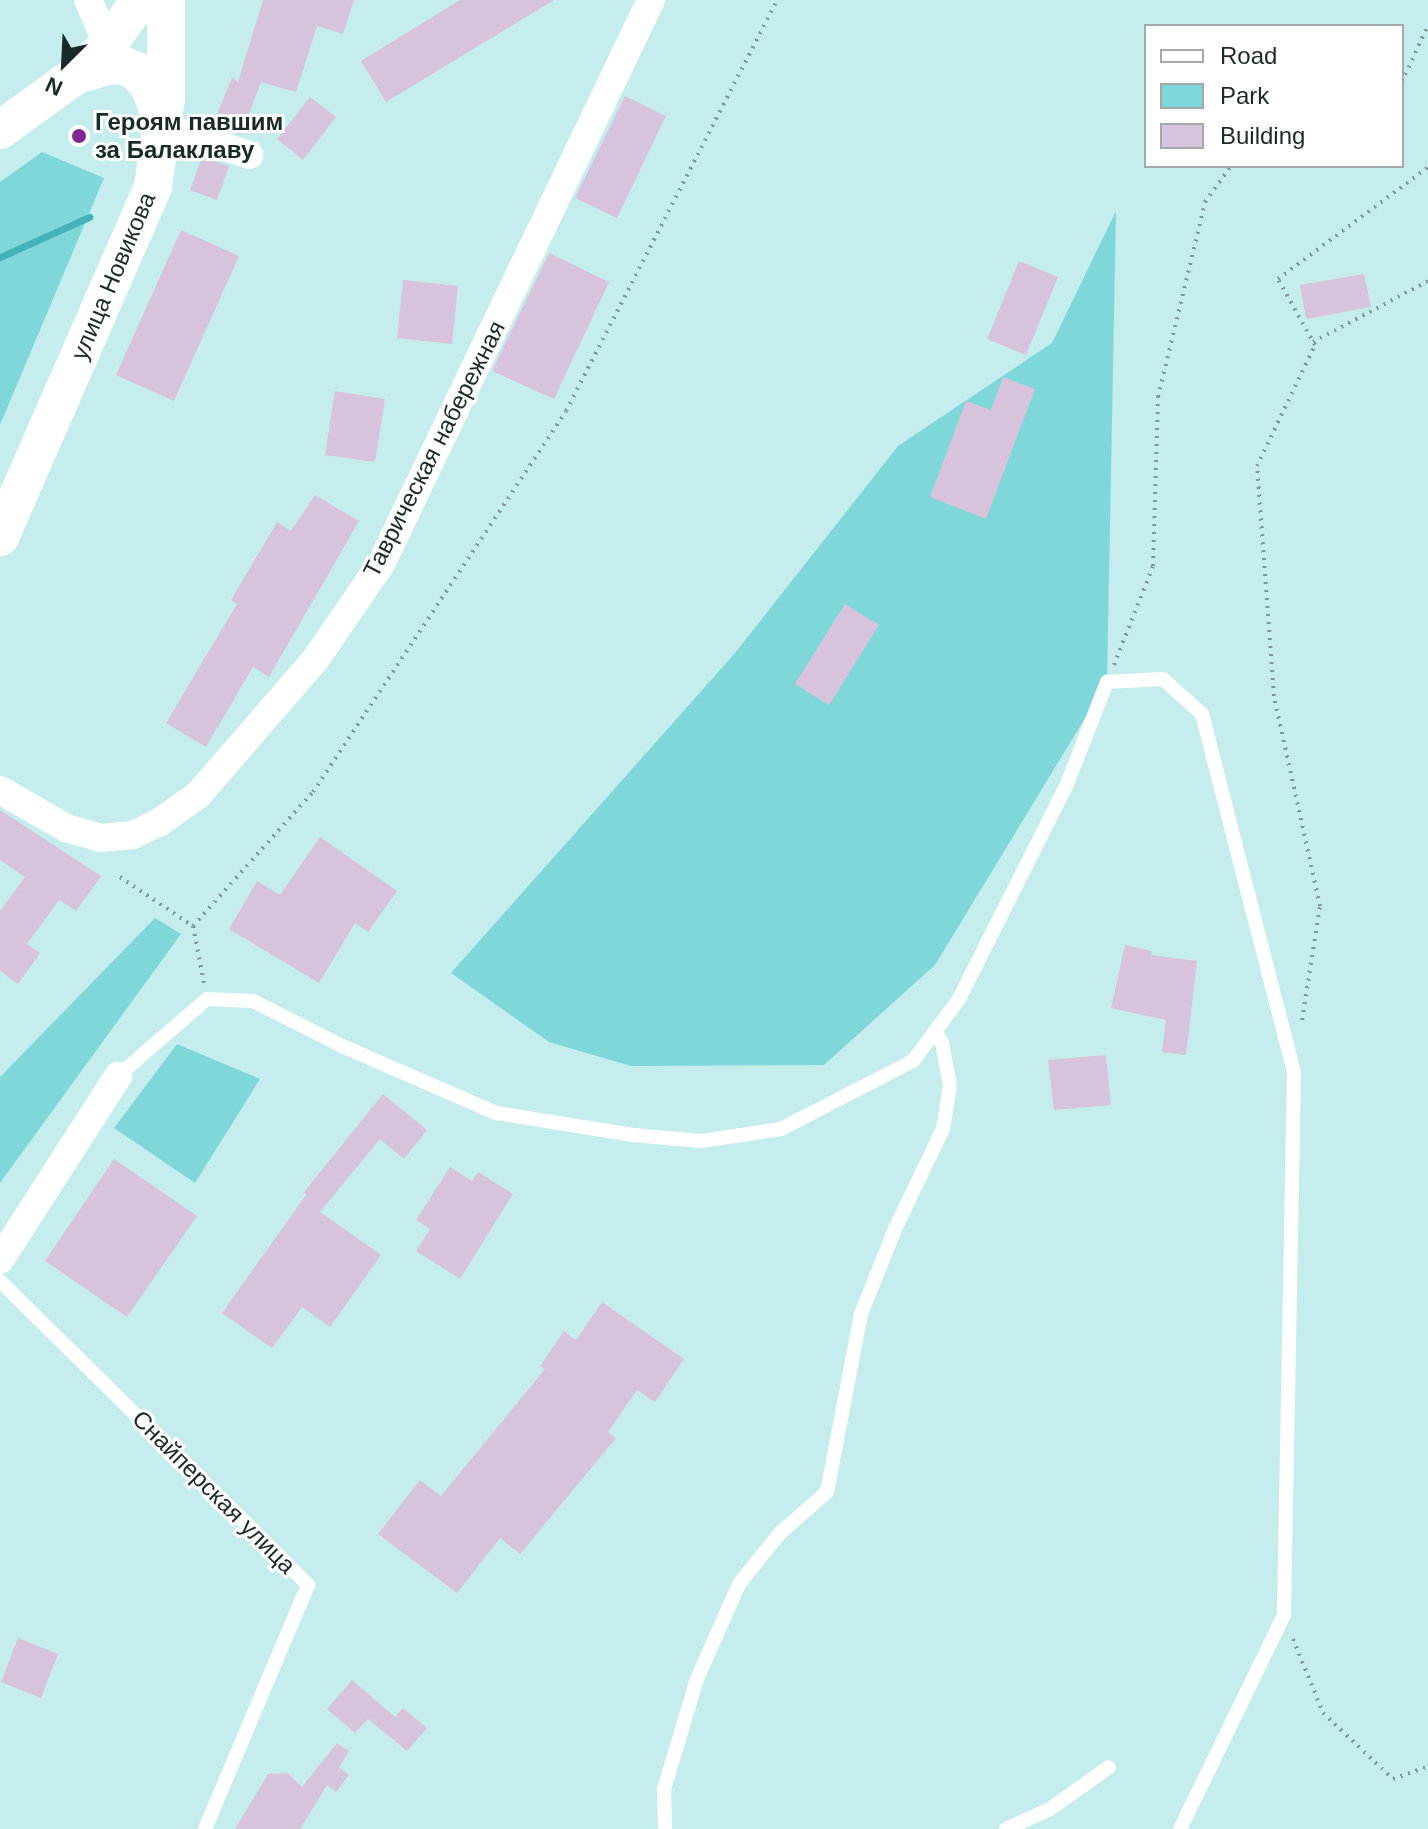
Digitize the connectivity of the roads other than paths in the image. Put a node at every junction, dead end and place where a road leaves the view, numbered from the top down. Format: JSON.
{"nodes":[{"id":1,"x":88,"y":0,"type":"edge"},
{"id":2,"x":140,"y":0,"type":"edge"},
{"id":3,"x":166,"y":0,"type":"edge"},
{"id":4,"x":651,"y":0,"type":"edge"},
{"id":5,"x":108,"y":45,"type":"junction"},
{"id":6,"x":76,"y":75,"type":"junction"},
{"id":7,"x":161,"y":126,"type":"junction"},
{"id":8,"x":0,"y":130,"type":"edge"},
{"id":9,"x":249,"y":155,"type":"dead end"},
{"id":10,"x":0,"y":537,"type":"edge"},
{"id":11,"x":0,"y":790,"type":"edge"},
{"id":12,"x":935,"y":1031,"type":"junction"},
{"id":13,"x":118,"y":1076,"type":"joint"},
{"id":14,"x":0,"y":1260,"type":"edge"},
{"id":15,"x":0,"y":1281,"type":"edge"},
{"id":16,"x":1109,"y":1767,"type":"dead end"},
{"id":17,"x":205,"y":1829,"type":"edge"},
{"id":18,"x":665,"y":1829,"type":"edge"},
{"id":19,"x":1006,"y":1829,"type":"edge"},
{"id":20,"x":1180,"y":1829,"type":"edge"}],
"edges":[{"from":1,"to":5,"type":"street"},
{"from":2,"to":5,"type":"main road"},
{"from":3,"to":7,"type":"main road","name":"улица Новикова"},
{"from":4,"to":11,"type":"street","name":"Таврическая набережная"},
{"from":5,"to":6,"type":"main road"},
{"from":6,"to":7,"type":"main road"},
{"from":6,"to":8,"type":"main road"},
{"from":7,"to":9,"type":"street"},
{"from":7,"to":10,"type":"main road","name":"улица Новикова"},
{"from":12,"to":13,"type":"lane"},
{"from":12,"to":18,"type":"lane"},
{"from":12,"to":20,"type":"lane"},
{"from":13,"to":14,"type":"street"},
{"from":15,"to":17,"type":"lane","name":"Снайперская улица"},
{"from":16,"to":19,"type":"lane"}]}
